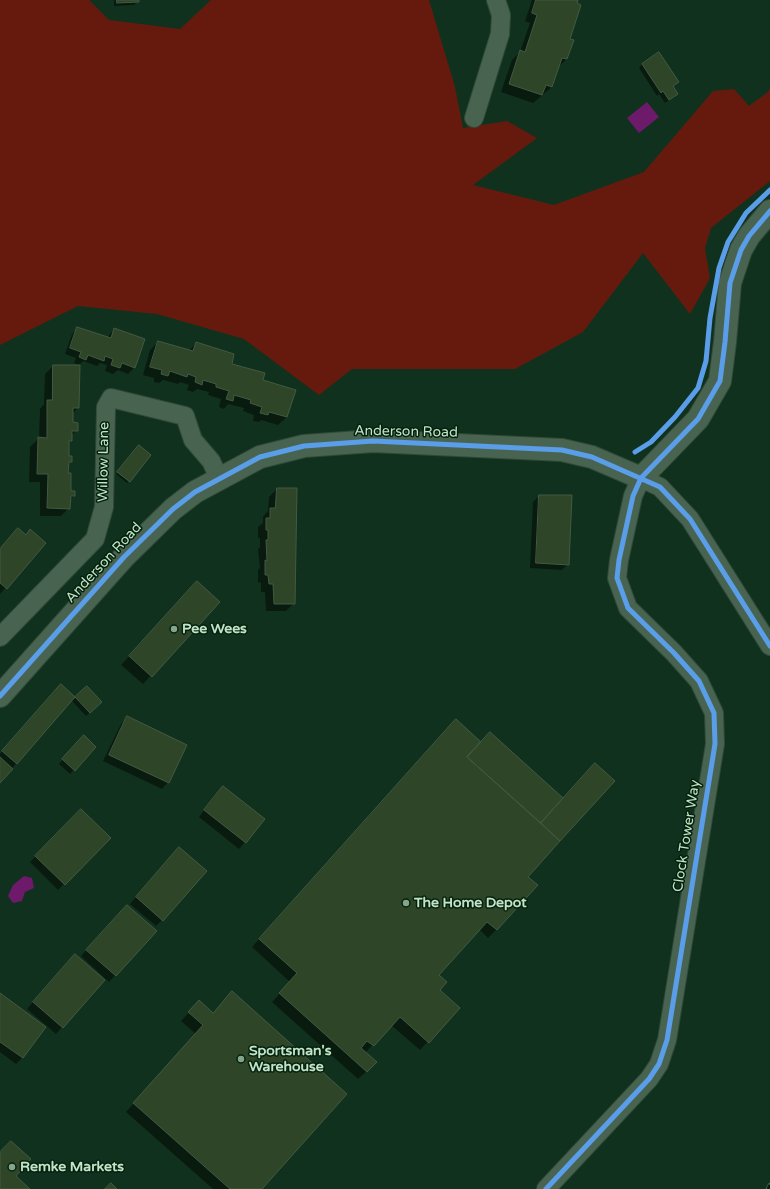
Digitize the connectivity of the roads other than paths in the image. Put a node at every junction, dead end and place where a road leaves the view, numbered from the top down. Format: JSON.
{"nodes":[{"id":1,"x":496,"y":0,"type":"edge"},
{"id":2,"x":474,"y":118,"type":"dead end"},
{"id":3,"x":770,"y":211,"type":"edge"},
{"id":4,"x":219,"y":478,"type":"junction"},
{"id":5,"x":641,"y":478,"type":"junction"},
{"id":6,"x":0,"y":637,"type":"edge"},
{"id":7,"x":770,"y":646,"type":"edge"},
{"id":8,"x":0,"y":696,"type":"edge"},
{"id":9,"x":546,"y":1189,"type":"edge"}],
"edges":[{"from":1,"to":2,"type":"street"},
{"from":3,"to":5,"type":"street"},
{"from":4,"to":5,"type":"street","name":"Anderson Road"},
{"from":4,"to":6,"type":"street","name":"Willow Lane"},
{"from":4,"to":8,"type":"street","name":"Anderson Road"},
{"from":5,"to":7,"type":"street"},
{"from":5,"to":9,"type":"street","name":"Clock Tower Way"}]}
